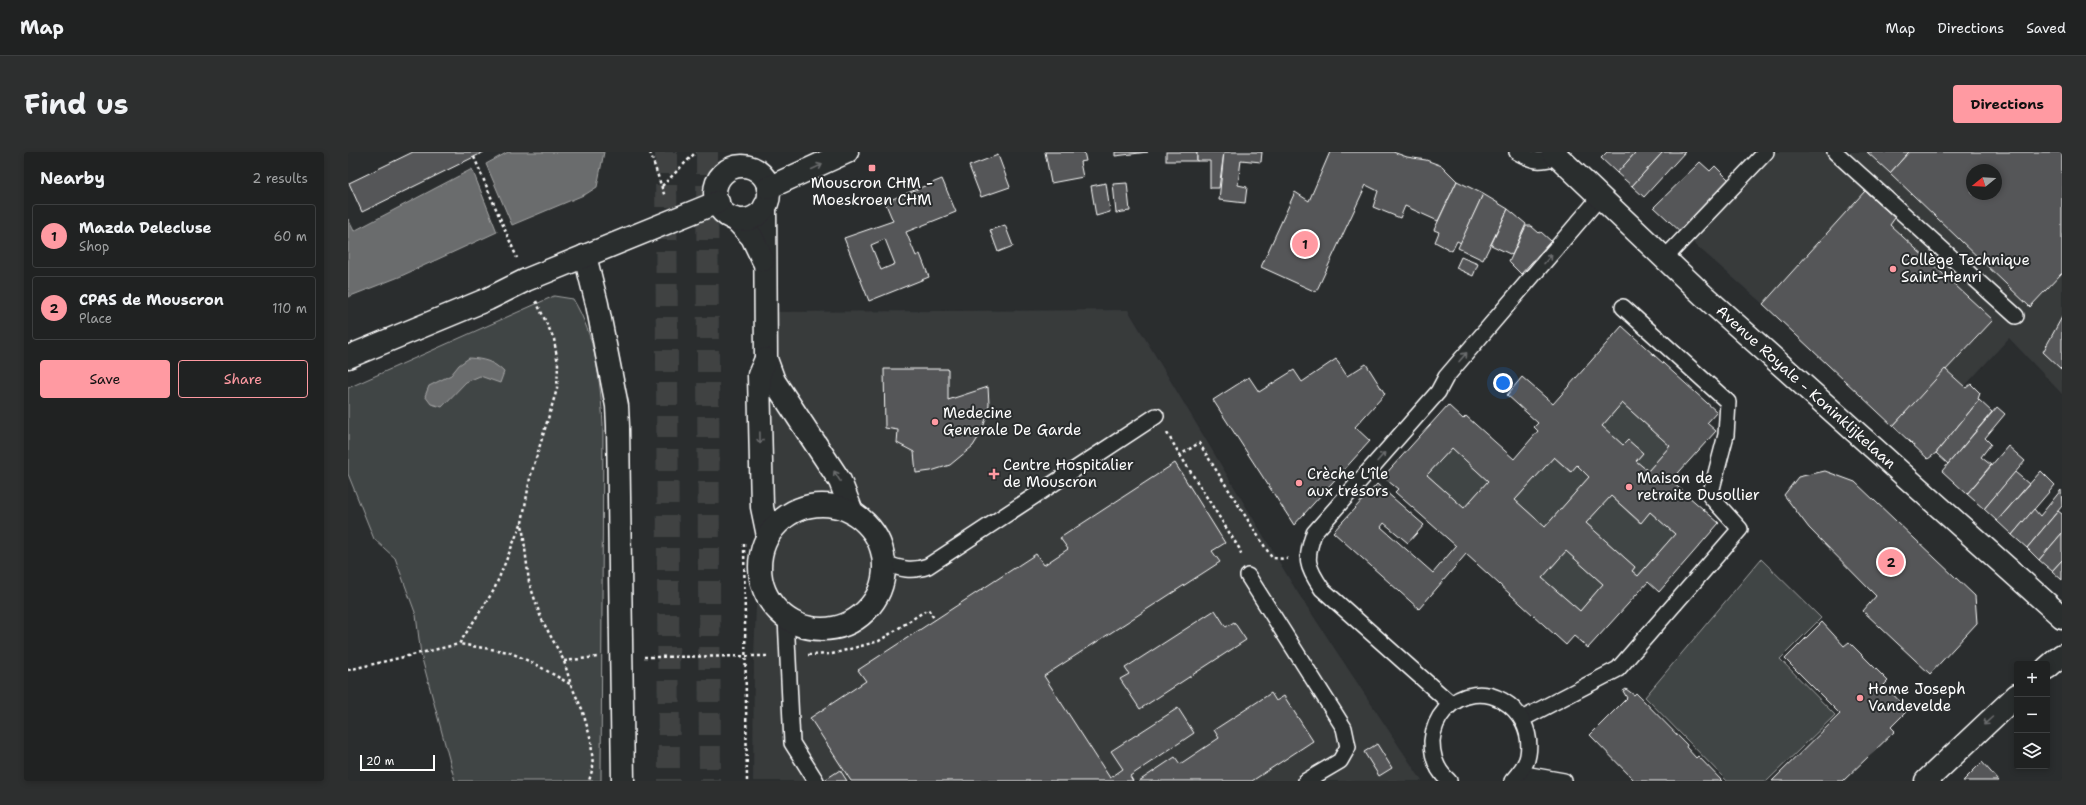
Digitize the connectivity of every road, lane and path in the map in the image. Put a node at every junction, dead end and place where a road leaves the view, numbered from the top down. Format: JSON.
{"nodes":[{"id":1,"x":650,"y":152,"type":"edge"},
{"id":2,"x":696,"y":152,"type":"edge"},
{"id":3,"x":847,"y":152,"type":"edge"},
{"id":4,"x":1517,"y":152,"type":"edge"},
{"id":5,"x":1766,"y":152,"type":"edge"},
{"id":6,"x":1835,"y":152,"type":"edge"},
{"id":7,"x":1556,"y":155,"type":"edge"},
{"id":8,"x":474,"y":157,"type":"dead end"},
{"id":9,"x":747,"y":158,"type":"edge"},
{"id":10,"x":662,"y":186,"type":"junction"},
{"id":11,"x":767,"y":197,"type":"junction"},
{"id":12,"x":1600,"y":197,"type":"junction"},
{"id":13,"x":718,"y":202,"type":"junction"},
{"id":14,"x":735,"y":219,"type":"junction"},
{"id":15,"x":672,"y":221,"type":"junction"},
{"id":16,"x":514,"y":251,"type":"dead end"},
{"id":17,"x":585,"y":256,"type":"junction"},
{"id":18,"x":1664,"y":259,"type":"junction"},
{"id":19,"x":765,"y":266,"type":"junction"},
{"id":20,"x":526,"y":280,"type":"junction"},
{"id":21,"x":1623,"y":306,"type":"dead end"},
{"id":22,"x":2016,"y":316,"type":"dead end"},
{"id":23,"x":348,"y":357,"type":"edge"},
{"id":24,"x":766,"y":359,"type":"junction"},
{"id":25,"x":792,"y":407,"type":"junction"},
{"id":26,"x":760,"y":408,"type":"junction"},
{"id":27,"x":1156,"y":416,"type":"joint"},
{"id":28,"x":1180,"y":455,"type":"junction"},
{"id":29,"x":852,"y":512,"type":"junction"},
{"id":30,"x":522,"y":523,"type":"junction"},
{"id":31,"x":768,"y":536,"type":"junction"},
{"id":32,"x":1309,"y":561,"type":"junction"},
{"id":33,"x":885,"y":563,"type":"junction"},
{"id":34,"x":1248,"y":576,"type":"joint"},
{"id":35,"x":2062,"y":617,"type":"edge"},
{"id":36,"x":786,"y":618,"type":"junction"},
{"id":37,"x":935,"y":620,"type":"dead end"},
{"id":38,"x":459,"y":644,"type":"junction"},
{"id":39,"x":788,"y":655,"type":"junction"},
{"id":40,"x":2062,"y":655,"type":"edge"},
{"id":41,"x":746,"y":656,"type":"junction"},
{"id":42,"x":621,"y":657,"type":"junction"},
{"id":43,"x":564,"y":661,"type":"junction"},
{"id":44,"x":2050,"y":665,"type":"edge"},
{"id":45,"x":348,"y":670,"type":"edge"},
{"id":46,"x":571,"y":685,"type":"junction"},
{"id":47,"x":2015,"y":697,"type":"edge"},
{"id":48,"x":1451,"y":704,"type":"junction"},
{"id":49,"x":1522,"y":718,"type":"junction"},
{"id":50,"x":1516,"y":777,"type":"edge"},
{"id":51,"x":589,"y":781,"type":"edge"},
{"id":52,"x":622,"y":781,"type":"edge"},
{"id":53,"x":748,"y":781,"type":"edge"},
{"id":54,"x":816,"y":781,"type":"edge"},
{"id":55,"x":1306,"y":781,"type":"edge"},
{"id":56,"x":1449,"y":781,"type":"edge"},
{"id":57,"x":1564,"y":781,"type":"edge"},
{"id":58,"x":1926,"y":781,"type":"edge"}],
"edges":[{"from":1,"to":10,"type":"path"},
{"from":2,"to":10,"type":"path"},
{"from":11,"to":3,"type":"street","one_way":true},
{"from":4,"to":7,"type":"lane"},
{"from":5,"to":18,"type":"lane"},
{"from":6,"to":22,"type":"lane"},
{"from":7,"to":12,"type":"street","name":"Avenue Royale - Koninklijkelaan"},
{"from":8,"to":16,"type":"path"},
{"from":9,"to":11,"type":"street"},
{"from":9,"to":13,"type":"street"},
{"from":10,"to":15,"type":"path"},
{"from":11,"to":14,"type":"street"},
{"from":11,"to":19,"type":"street"},
{"from":12,"to":18,"type":"street","name":"Avenue Royale - Koninklijkelaan"},
{"from":32,"to":12,"type":"lane","one_way":true},
{"from":13,"to":14,"type":"street"},
{"from":13,"to":15,"type":"street"},
{"from":14,"to":19,"type":"street"},
{"from":15,"to":17,"type":"street"},
{"from":17,"to":20,"type":"street"},
{"from":17,"to":42,"type":"street"},
{"from":18,"to":35,"type":"street","name":"Avenue Royale - Koninklijkelaan"},
{"from":19,"to":24,"type":"street"},
{"from":20,"to":23,"type":"street"},
{"from":20,"to":30,"type":"path"},
{"from":21,"to":49,"type":"lane"},
{"from":24,"to":25,"type":"street"},
{"from":24,"to":26,"type":"street"},
{"from":25,"to":26,"type":"street"},
{"from":29,"to":25,"type":"street","one_way":true},
{"from":26,"to":31,"type":"street","one_way":true},
{"from":27,"to":28,"type":"path"},
{"from":27,"to":33,"type":"lane"},
{"from":28,"to":32,"type":"path"},
{"from":28,"to":34,"type":"path"},
{"from":29,"to":31,"type":"street"},
{"from":29,"to":33,"type":"street"},
{"from":30,"to":38,"type":"path"},
{"from":30,"to":43,"type":"path"},
{"from":31,"to":36,"type":"street"},
{"from":32,"to":48,"type":"lane"},
{"from":33,"to":36,"type":"street"},
{"from":34,"to":55,"type":"lane"},
{"from":36,"to":39,"type":"lane"},
{"from":37,"to":39,"type":"path"},
{"from":38,"to":45,"type":"path"},
{"from":38,"to":46,"type":"path"},
{"from":39,"to":41,"type":"path"},
{"from":39,"to":54,"type":"lane"},
{"from":40,"to":44,"type":"street"},
{"from":41,"to":42,"type":"path"},
{"from":41,"to":53,"type":"path"},
{"from":42,"to":43,"type":"path"},
{"from":42,"to":52,"type":"street"},
{"from":43,"to":46,"type":"path"},
{"from":46,"to":51,"type":"path"},
{"from":47,"to":58,"type":"street","one_way":true},
{"from":48,"to":49,"type":"lane"},
{"from":48,"to":56,"type":"lane"},
{"from":49,"to":50,"type":"lane"},
{"from":50,"to":57,"type":"lane"}]}
